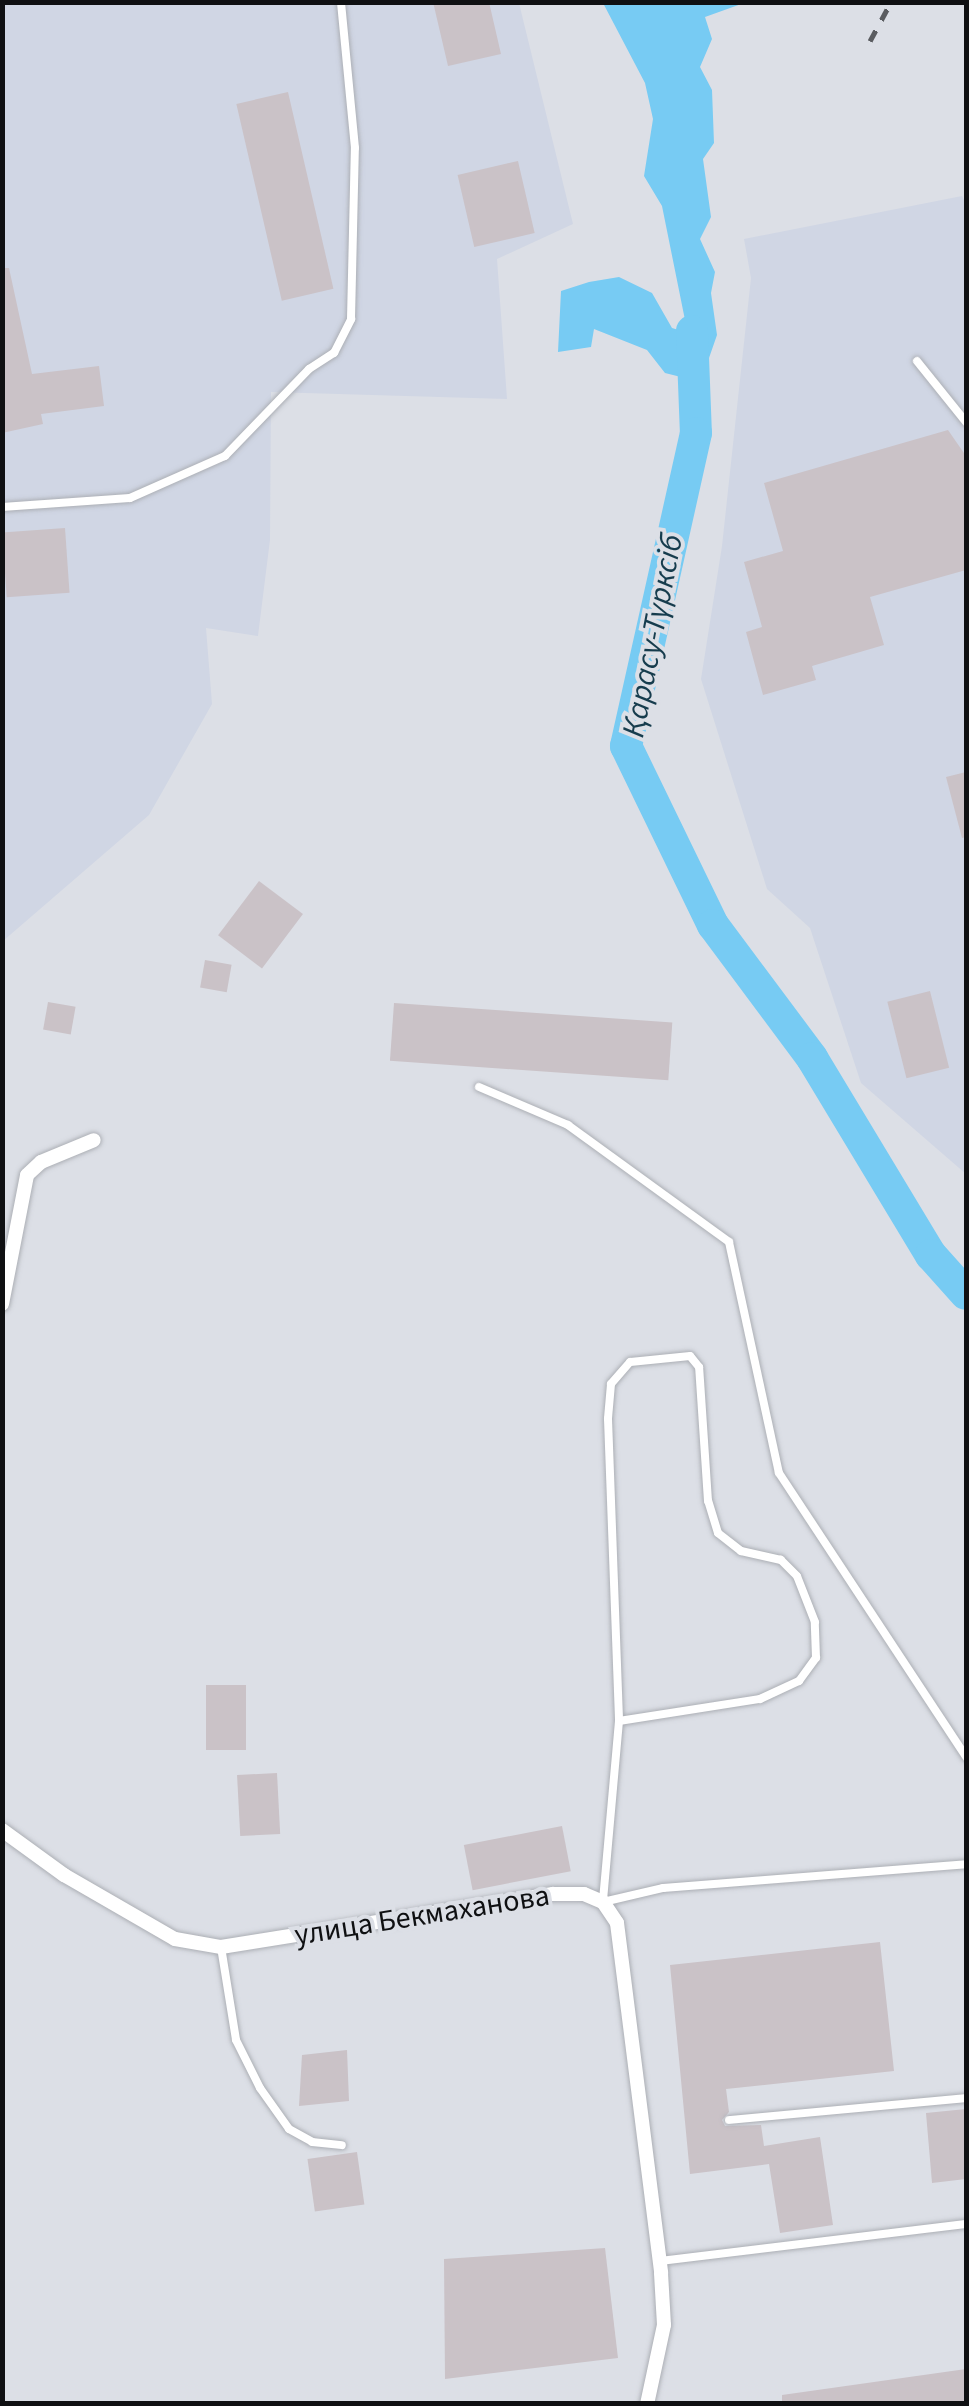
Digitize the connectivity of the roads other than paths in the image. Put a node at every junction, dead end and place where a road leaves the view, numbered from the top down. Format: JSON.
{"nodes":[{"id":1,"x":341,"y":2,"type":"edge"},
{"id":2,"x":917,"y":361,"type":"dead end"},
{"id":3,"x":966,"y":422,"type":"edge"},
{"id":4,"x":2,"y":507,"type":"edge"},
{"id":5,"x":478,"y":1087,"type":"dead end"},
{"id":6,"x":94,"y":1140,"type":"dead end"},
{"id":7,"x":2,"y":1304,"type":"edge"},
{"id":8,"x":619,"y":1721,"type":"junction"},
{"id":9,"x":966,"y":1756,"type":"edge"},
{"id":10,"x":2,"y":1830,"type":"edge"},
{"id":11,"x":966,"y":1864,"type":"edge"},
{"id":12,"x":603,"y":1902,"type":"junction"},
{"id":13,"x":221,"y":1947,"type":"junction"},
{"id":14,"x":966,"y":2098,"type":"edge"},
{"id":15,"x":728,"y":2120,"type":"dead end"},
{"id":16,"x":342,"y":2145,"type":"dead end"},
{"id":17,"x":966,"y":2224,"type":"edge"},
{"id":18,"x":660,"y":2261,"type":"junction"},
{"id":19,"x":648,"y":2404,"type":"edge"}],
"edges":[{"from":1,"to":4,"type":"lane"},
{"from":2,"to":3,"type":"lane"},
{"from":5,"to":9,"type":"lane"},
{"from":6,"to":7,"type":"street"},
{"from":8,"to":8,"type":"lane"},
{"from":8,"to":12,"type":"lane"},
{"from":10,"to":13,"type":"street","name":"улица Бекмаханова"},
{"from":11,"to":12,"type":"lane"},
{"from":12,"to":13,"type":"street","name":"улица Бекмаханова"},
{"from":12,"to":18,"type":"street"},
{"from":13,"to":16,"type":"lane"},
{"from":14,"to":15,"type":"lane"},
{"from":17,"to":18,"type":"lane"},
{"from":18,"to":19,"type":"street"}]}
